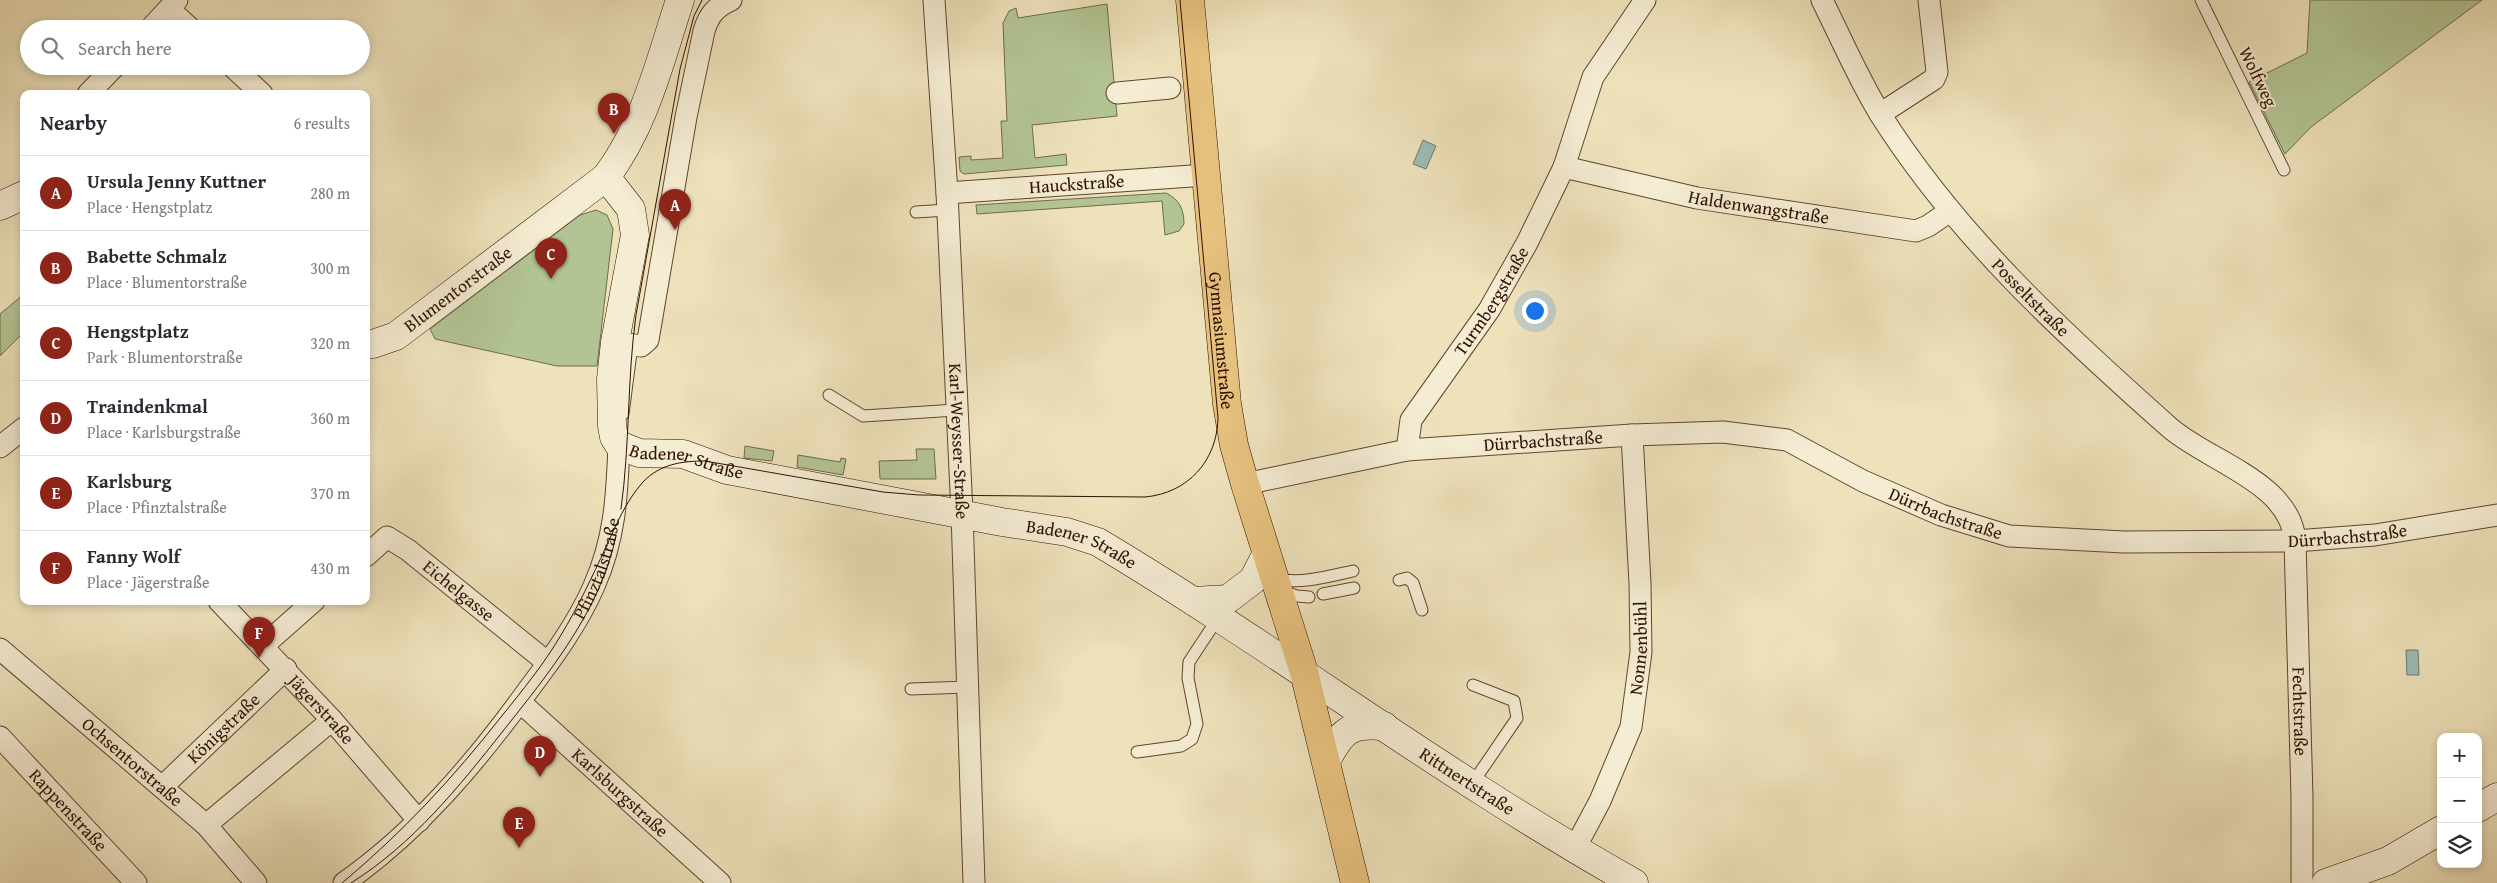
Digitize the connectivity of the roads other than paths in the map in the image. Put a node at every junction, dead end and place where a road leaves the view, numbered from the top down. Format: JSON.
{"nodes":[{"id":1,"x":680,"y":0,"type":"edge"},
{"id":2,"x":731,"y":0,"type":"edge"},
{"id":3,"x":934,"y":0,"type":"edge"},
{"id":4,"x":1645,"y":0,"type":"edge"},
{"id":5,"x":1822,"y":0,"type":"edge"},
{"id":6,"x":1929,"y":0,"type":"edge"},
{"id":7,"x":2201,"y":0,"type":"edge"},
{"id":8,"x":173,"y":4,"type":"edge"},
{"id":9,"x":1188,"y":6,"type":"edge"},
{"id":10,"x":158,"y":20,"type":"edge"},
{"id":11,"x":185,"y":20,"type":"edge"},
{"id":12,"x":242,"y":75,"type":"edge"},
{"id":13,"x":104,"y":79,"type":"edge"},
{"id":14,"x":1170,"y":88,"type":"dead end"},
{"id":15,"x":92,"y":90,"type":"edge"},
{"id":16,"x":258,"y":90,"type":"edge"},
{"id":17,"x":1117,"y":93,"type":"dead end"},
{"id":18,"x":1880,"y":114,"type":"junction"},
{"id":19,"x":1564,"y":167,"type":"junction"},
{"id":20,"x":2284,"y":170,"type":"dead end"},
{"id":21,"x":1206,"y":175,"type":"junction"},
{"id":22,"x":606,"y":177,"type":"junction"},
{"id":23,"x":20,"y":197,"type":"edge"},
{"id":24,"x":947,"y":201,"type":"junction"},
{"id":25,"x":0,"y":206,"type":"edge"},
{"id":26,"x":1950,"y":211,"type":"junction"},
{"id":27,"x":916,"y":212,"type":"dead end"},
{"id":28,"x":370,"y":344,"type":"edge"},
{"id":29,"x":623,"y":344,"type":"junction"},
{"id":30,"x":829,"y":395,"type":"dead end"},
{"id":31,"x":956,"y":410,"type":"junction"},
{"id":32,"x":20,"y":431,"type":"edge"},
{"id":33,"x":1632,"y":434,"type":"junction"},
{"id":34,"x":619,"y":445,"type":"junction"},
{"id":35,"x":0,"y":447,"type":"edge"},
{"id":36,"x":1406,"y":450,"type":"junction"},
{"id":37,"x":1245,"y":484,"type":"junction"},
{"id":38,"x":962,"y":513,"type":"junction"},
{"id":39,"x":2497,"y":515,"type":"edge"},
{"id":40,"x":2295,"y":541,"type":"junction"},
{"id":41,"x":370,"y":552,"type":"edge"},
{"id":42,"x":1353,"y":571,"type":"dead end"},
{"id":43,"x":1273,"y":574,"type":"junction"},
{"id":44,"x":1399,"y":580,"type":"dead end"},
{"id":45,"x":1354,"y":588,"type":"dead end"},
{"id":46,"x":1323,"y":594,"type":"dead end"},
{"id":47,"x":1309,"y":596,"type":"dead end"},
{"id":48,"x":1193,"y":601,"type":"junction"},
{"id":49,"x":223,"y":605,"type":"edge"},
{"id":50,"x":309,"y":605,"type":"edge"},
{"id":51,"x":1422,"y":610,"type":"dead end"},
{"id":52,"x":1218,"y":618,"type":"junction"},
{"id":53,"x":263,"y":646,"type":"junction"},
{"id":54,"x":0,"y":649,"type":"edge"},
{"id":55,"x":548,"y":663,"type":"junction"},
{"id":56,"x":286,"y":669,"type":"junction"},
{"id":57,"x":1304,"y":672,"type":"junction"},
{"id":58,"x":1473,"y":685,"type":"dead end"},
{"id":59,"x":967,"y":687,"type":"junction"},
{"id":60,"x":911,"y":690,"type":"dead end"},
{"id":61,"x":520,"y":702,"type":"junction"},
{"id":62,"x":332,"y":720,"type":"junction"},
{"id":63,"x":1384,"y":726,"type":"junction"},
{"id":64,"x":0,"y":737,"type":"edge"},
{"id":65,"x":1137,"y":752,"type":"dead end"},
{"id":66,"x":1326,"y":760,"type":"junction"},
{"id":67,"x":1472,"y":784,"type":"junction"},
{"id":68,"x":162,"y":788,"type":"junction"},
{"id":69,"x":2497,"y":797,"type":"edge"},
{"id":70,"x":2482,"y":806,"type":"edge"},
{"id":71,"x":419,"y":821,"type":"junction"},
{"id":72,"x":206,"y":825,"type":"junction"},
{"id":73,"x":2437,"y":832,"type":"edge"},
{"id":74,"x":1574,"y":850,"type":"junction"},
{"id":75,"x":136,"y":883,"type":"edge"},
{"id":76,"x":256,"y":883,"type":"edge"},
{"id":77,"x":344,"y":883,"type":"edge"},
{"id":78,"x":720,"y":883,"type":"edge"},
{"id":79,"x":974,"y":883,"type":"edge"},
{"id":80,"x":1355,"y":883,"type":"edge"},
{"id":81,"x":1634,"y":883,"type":"edge"},
{"id":82,"x":2302,"y":883,"type":"edge"},
{"id":83,"x":2326,"y":883,"type":"edge"}],
"edges":[{"from":1,"to":22,"type":"main road","name":"Blumentorstraße"},
{"from":2,"to":29,"type":"street"},
{"from":3,"to":24,"type":"street","name":"Karl-Weysser-Straße"},
{"from":4,"to":19,"type":"street","name":"Turmbergstraße"},
{"from":5,"to":18,"type":"street","name":"Posseltstraße"},
{"from":6,"to":18,"type":"street"},
{"from":7,"to":20,"type":"lane","name":"Wolfweg"},
{"from":8,"to":10,"type":"street"},
{"from":8,"to":11,"type":"street"},
{"from":9,"to":21,"type":"main road","name":"Gymnasiumstraße"},
{"from":12,"to":16,"type":"street"},
{"from":13,"to":15,"type":"street"},
{"from":14,"to":17,"type":"street"},
{"from":18,"to":26,"type":"street","name":"Posseltstraße"},
{"from":19,"to":26,"type":"street","name":"Haldenwangstraße"},
{"from":19,"to":36,"type":"street","name":"Turmbergstraße"},
{"from":21,"to":24,"type":"street","name":"Hauckstraße"},
{"from":21,"to":37,"type":"main road","name":"Gymnasiumstraße"},
{"from":22,"to":28,"type":"main road","name":"Blumentorstraße"},
{"from":22,"to":29,"type":"main road","name":"Pfinztalstraße"},
{"from":23,"to":25,"type":"main road"},
{"from":24,"to":27,"type":"lane"},
{"from":24,"to":31,"type":"street","name":"Karl-Weysser-Straße"},
{"from":26,"to":40,"type":"street","name":"Posseltstraße"},
{"from":29,"to":34,"type":"main road","name":"Pfinztalstraße"},
{"from":30,"to":31,"type":"lane"},
{"from":31,"to":38,"type":"street","name":"Karl-Weysser-Straße"},
{"from":32,"to":35,"type":"street"},
{"from":33,"to":36,"type":"street","name":"Dürrbachstraße"},
{"from":33,"to":40,"type":"street","name":"Dürrbachstraße"},
{"from":33,"to":74,"type":"street","name":"Nonnenbühl"},
{"from":34,"to":38,"type":"main road","name":"Badener Straße"},
{"from":34,"to":55,"type":"street","name":"Pfinztalstraße"},
{"from":36,"to":37,"type":"street"},
{"from":37,"to":43,"type":"main road","name":"Gymnasiumstraße"},
{"from":38,"to":48,"type":"main road","name":"Badener Straße"},
{"from":38,"to":59,"type":"street","name":"Karl-Weysser-Straße"},
{"from":39,"to":40,"type":"street","name":"Dürrbachstraße"},
{"from":40,"to":82,"type":"street","name":"Fechtstraße"},
{"from":41,"to":55,"type":"street","name":"Eichelgasse"},
{"from":42,"to":43,"type":"lane"},
{"from":43,"to":47,"type":"lane"},
{"from":43,"to":48,"type":"main road"},
{"from":43,"to":57,"type":"main road","name":"Gymnasiumstraße"},
{"from":44,"to":51,"type":"lane"},
{"from":45,"to":46,"type":"lane"},
{"from":48,"to":52,"type":"main road","name":"Badener Straße"},
{"from":49,"to":53,"type":"street","name":"Jägerstraße"},
{"from":50,"to":53,"type":"street"},
{"from":52,"to":57,"type":"main road","name":"Badener Straße"},
{"from":52,"to":65,"type":"lane"},
{"from":53,"to":56,"type":"street","name":"Jägerstraße"},
{"from":54,"to":68,"type":"street","name":"Ochsentorstraße"},
{"from":55,"to":61,"type":"street","name":"Pfinztalstraße"},
{"from":56,"to":62,"type":"street","name":"Jägerstraße"},
{"from":56,"to":68,"type":"street","name":"Königstraße"},
{"from":57,"to":63,"type":"main road","name":"Rittnertstraße"},
{"from":57,"to":66,"type":"main road"},
{"from":58,"to":67,"type":"lane"},
{"from":59,"to":60,"type":"lane"},
{"from":59,"to":79,"type":"street","name":"Karl-Weysser-Straße"},
{"from":61,"to":71,"type":"street","name":"Pfinztalstraße"},
{"from":61,"to":78,"type":"street","name":"Karlsburgstraße"},
{"from":62,"to":71,"type":"street","name":"Jägerstraße"},
{"from":62,"to":72,"type":"street"},
{"from":63,"to":66,"type":"main road"},
{"from":63,"to":67,"type":"main road","name":"Rittnertstraße"},
{"from":64,"to":75,"type":"street","name":"Rappenstraße"},
{"from":66,"to":80,"type":"main road"},
{"from":67,"to":74,"type":"main road","name":"Rittnertstraße"},
{"from":68,"to":72,"type":"street","name":"Ochsentorstraße"},
{"from":69,"to":70,"type":"main road"},
{"from":71,"to":77,"type":"street","name":"Pfinztalstraße"},
{"from":72,"to":76,"type":"street","name":"Ochsentorstraße"},
{"from":73,"to":83,"type":"main road"},
{"from":74,"to":81,"type":"main road","name":"Rittnertstraße"}]}
